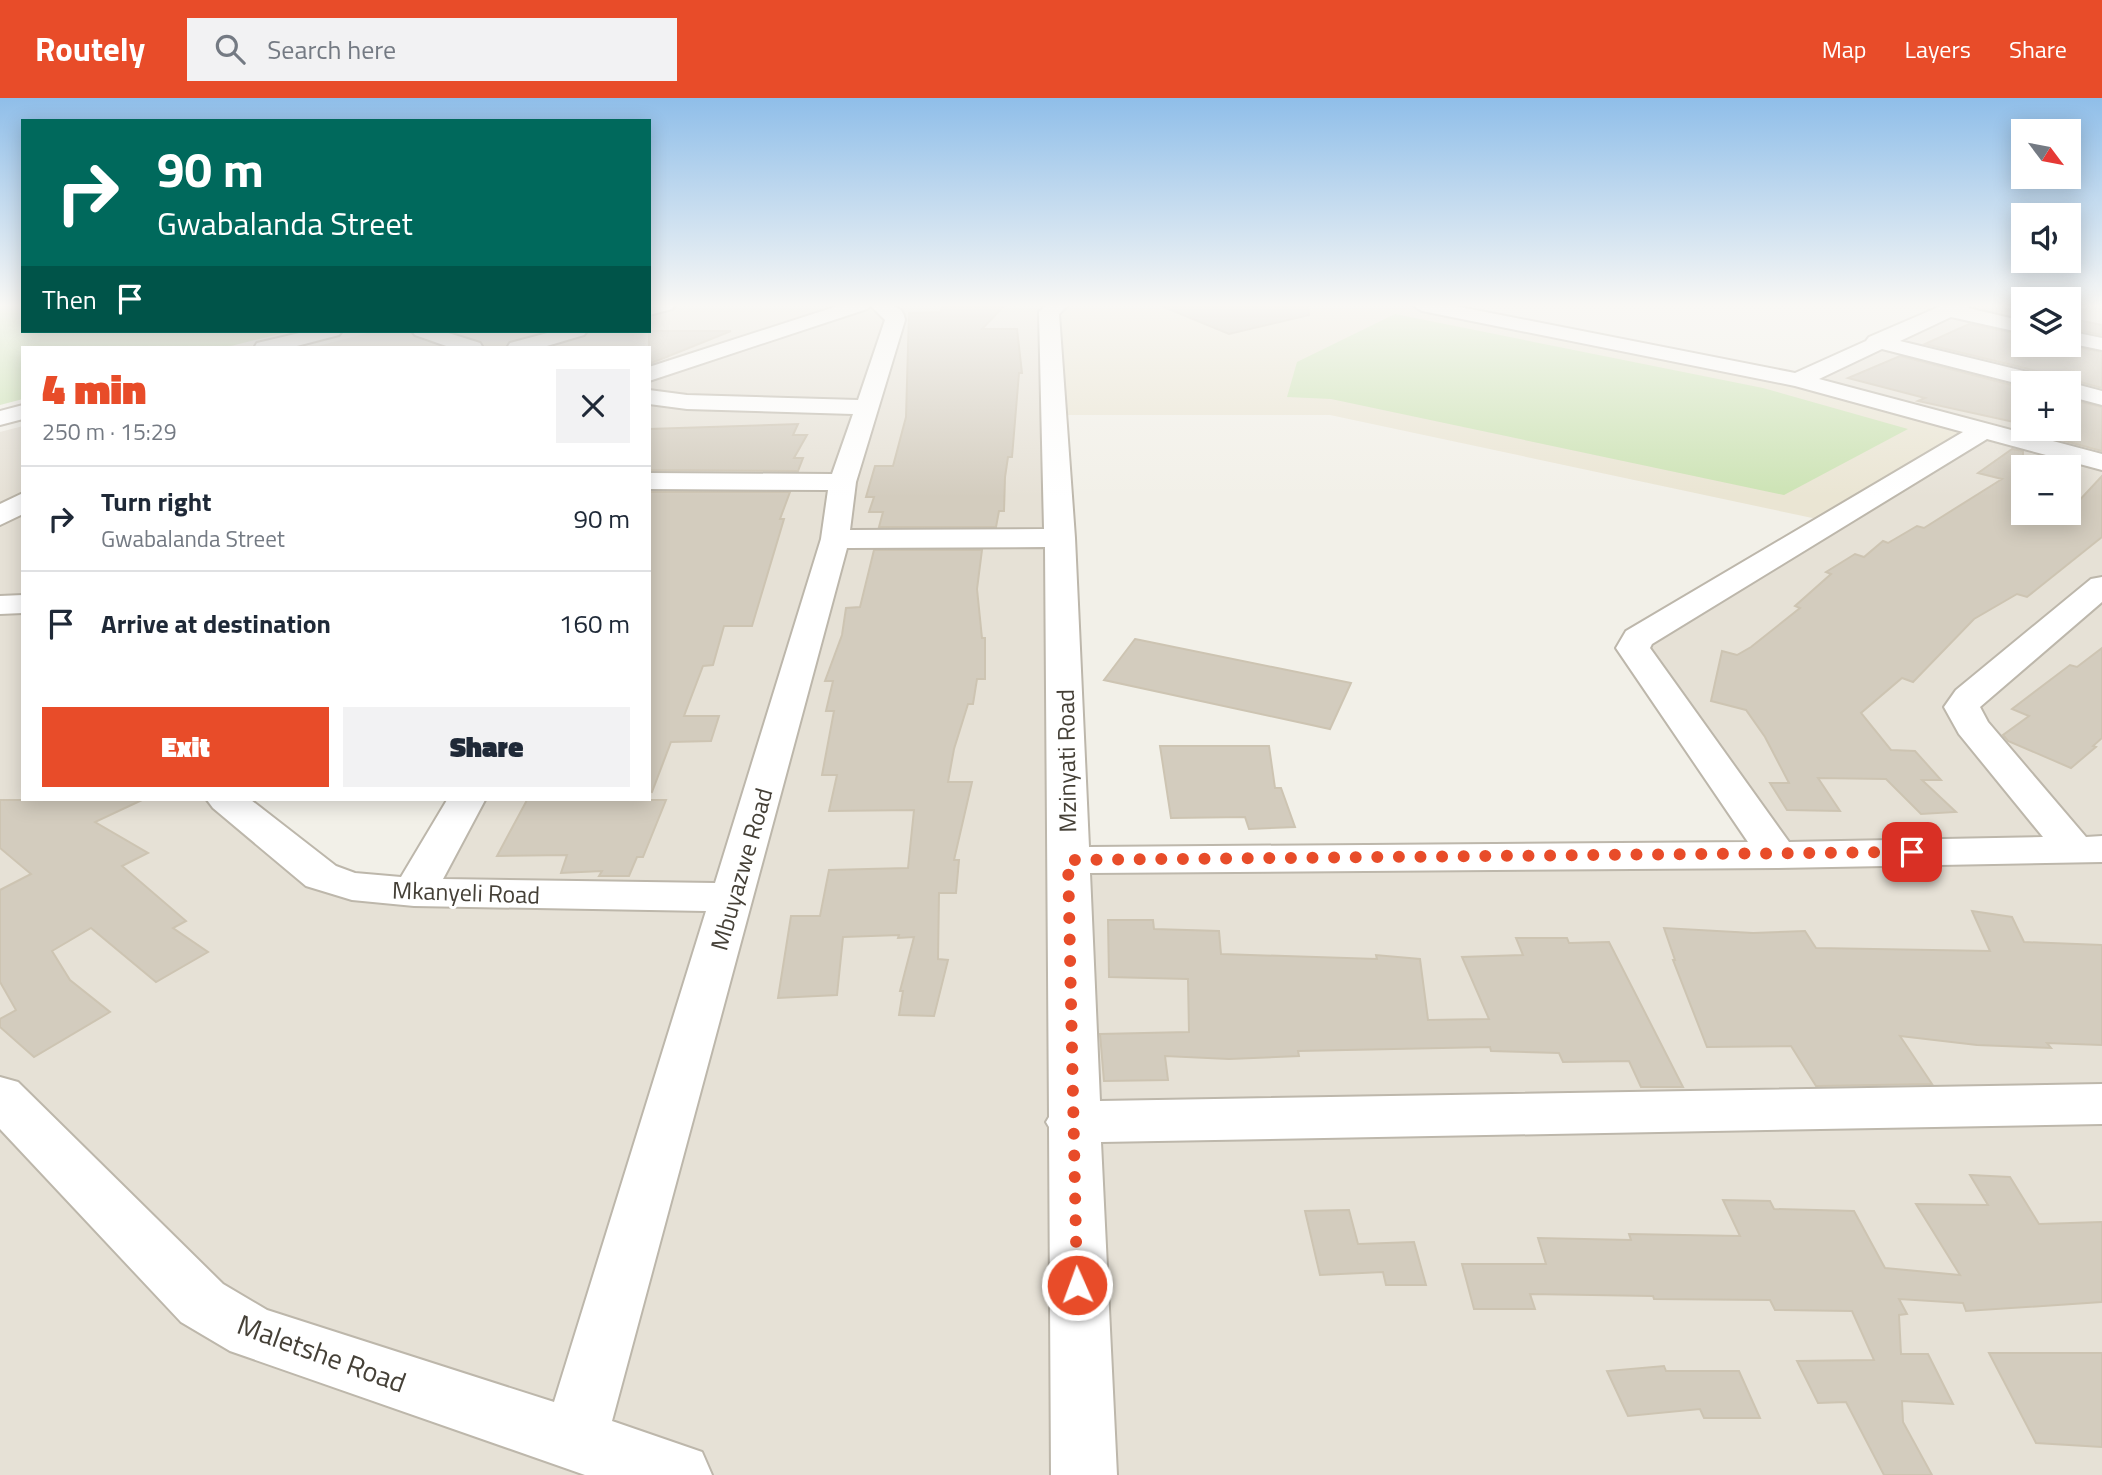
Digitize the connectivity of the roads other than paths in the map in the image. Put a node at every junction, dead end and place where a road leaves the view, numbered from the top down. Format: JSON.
{"nodes":[{"id":1,"x":879,"y":369,"type":"edge"},
{"id":2,"x":1052,"y":369,"type":"edge"},
{"id":3,"x":1745,"y":369,"type":"edge"},
{"id":4,"x":1819,"y":369,"type":"edge"},
{"id":5,"x":1989,"y":369,"type":"edge"},
{"id":6,"x":2011,"y":375,"type":"edge"},
{"id":7,"x":1798,"y":380,"type":"junction"},
{"id":8,"x":2081,"y":392,"type":"edge"},
{"id":9,"x":651,"y":397,"type":"edge"},
{"id":10,"x":2102,"y":398,"type":"edge"},
{"id":11,"x":867,"y":407,"type":"junction"},
{"id":12,"x":21,"y":413,"type":"edge"},
{"id":13,"x":0,"y":418,"type":"edge"},
{"id":14,"x":1984,"y":430,"type":"junction"},
{"id":15,"x":2102,"y":462,"type":"edge"},
{"id":16,"x":651,"y":481,"type":"edge"},
{"id":17,"x":843,"y":482,"type":"junction"},
{"id":18,"x":21,"y":502,"type":"edge"},
{"id":19,"x":0,"y":517,"type":"edge"},
{"id":20,"x":1061,"y":538,"type":"junction"},
{"id":21,"x":835,"y":539,"type":"junction"},
{"id":22,"x":2102,"y":586,"type":"edge"},
{"id":23,"x":21,"y":604,"type":"edge"},
{"id":24,"x":0,"y":605,"type":"edge"},
{"id":25,"x":228,"y":801,"type":"edge"},
{"id":26,"x":465,"y":801,"type":"edge"},
{"id":27,"x":2088,"y":849,"type":"edge"},
{"id":28,"x":1777,"y":855,"type":"junction"},
{"id":29,"x":1068,"y":860,"type":"junction"},
{"id":30,"x":414,"y":892,"type":"junction"},
{"id":31,"x":733,"y":897,"type":"junction"},
{"id":32,"x":0,"y":1097,"type":"edge"},
{"id":33,"x":2102,"y":1104,"type":"edge"},
{"id":34,"x":1072,"y":1122,"type":"junction"},
{"id":35,"x":575,"y":1439,"type":"junction"},
{"id":36,"x":679,"y":1475,"type":"edge"},
{"id":37,"x":1084,"y":1475,"type":"edge"}],
"edges":[{"from":1,"to":11,"type":"street","name":"Mbuyazwe Road"},
{"from":2,"to":20,"type":"street","name":"Mzinyati Road"},
{"from":3,"to":7,"type":"street"},
{"from":4,"to":7,"type":"street"},
{"from":5,"to":6,"type":"street"},
{"from":7,"to":14,"type":"street"},
{"from":8,"to":10,"type":"street"},
{"from":9,"to":11,"type":"street"},
{"from":11,"to":17,"type":"street","name":"Mbuyazwe Road"},
{"from":12,"to":13,"type":"street"},
{"from":14,"to":15,"type":"street"},
{"from":14,"to":28,"type":"street"},
{"from":16,"to":17,"type":"street"},
{"from":17,"to":21,"type":"street","name":"Mbuyazwe Road"},
{"from":18,"to":19,"type":"street"},
{"from":20,"to":21,"type":"street"},
{"from":20,"to":29,"type":"street","name":"Mzinyati Road"},
{"from":21,"to":31,"type":"street","name":"Mbuyazwe Road"},
{"from":22,"to":27,"type":"street"},
{"from":23,"to":24,"type":"street"},
{"from":25,"to":30,"type":"street","name":"Mkanyeli Road"},
{"from":26,"to":30,"type":"street"},
{"from":27,"to":28,"type":"street"},
{"from":28,"to":29,"type":"street"},
{"from":29,"to":34,"type":"street","name":"Mzinyati Road"},
{"from":30,"to":31,"type":"street","name":"Mkanyeli Road"},
{"from":31,"to":35,"type":"street","name":"Mbuyazwe Road"},
{"from":32,"to":35,"type":"street","name":"Maletshe Road"},
{"from":33,"to":34,"type":"street"},
{"from":34,"to":37,"type":"street","name":"Mzinyati Road"},
{"from":35,"to":36,"type":"street","name":"Maletshe Road"}]}
